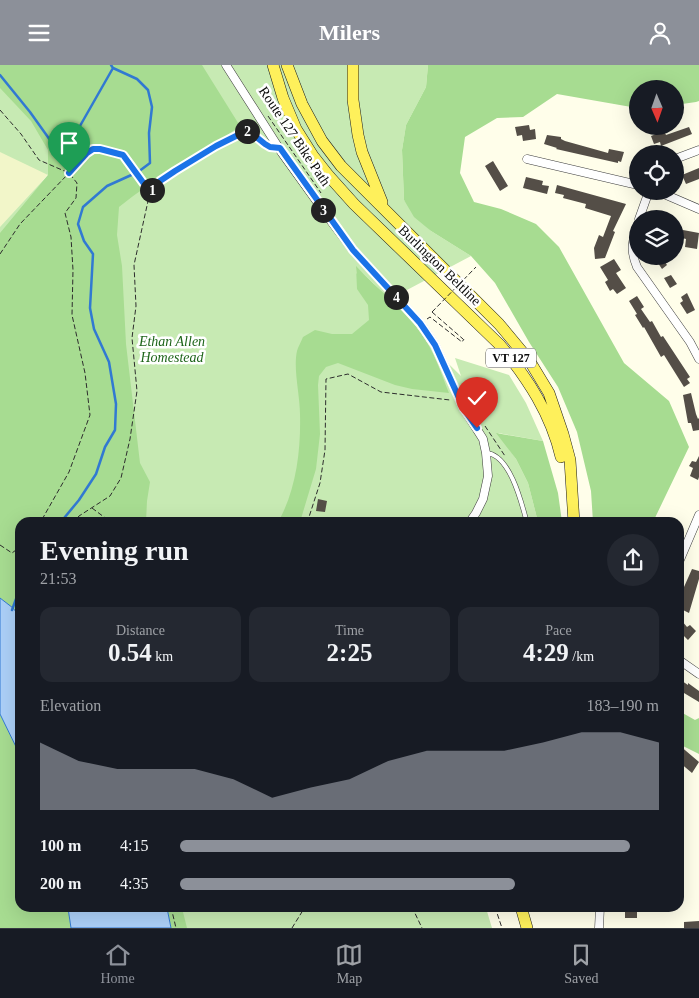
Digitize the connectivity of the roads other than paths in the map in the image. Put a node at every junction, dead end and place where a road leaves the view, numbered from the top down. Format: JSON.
{"nodes":[{"id":1,"x":226,"y":65,"type":"edge"},
{"id":2,"x":273,"y":65,"type":"edge"},
{"id":3,"x":287,"y":65,"type":"edge"},
{"id":4,"x":353,"y":65,"type":"edge"},
{"id":5,"x":699,"y":150,"type":"edge"},
{"id":6,"x":684,"y":156,"type":"edge"},
{"id":7,"x":527,"y":159,"type":"dead end"},
{"id":8,"x":629,"y":183,"type":"edge"},
{"id":9,"x":678,"y":200,"type":"edge"},
{"id":10,"x":699,"y":209,"type":"edge"},
{"id":11,"x":386,"y":211,"type":"junction"},
{"id":12,"x":636,"y":265,"type":"edge"},
{"id":13,"x":699,"y":359,"type":"edge"},
{"id":14,"x":486,"y":453,"type":"junction"},
{"id":15,"x":572,"y":495,"type":"junction"},
{"id":16,"x":699,"y":515,"type":"edge"},
{"id":17,"x":473,"y":517,"type":"edge"},
{"id":18,"x":525,"y":517,"type":"edge"},
{"id":19,"x":574,"y":517,"type":"edge"},
{"id":20,"x":684,"y":550,"type":"edge"},
{"id":21,"x":684,"y":664,"type":"edge"},
{"id":22,"x":699,"y":674,"type":"edge"},
{"id":23,"x":522,"y":912,"type":"edge"},
{"id":24,"x":600,"y":912,"type":"edge"},
{"id":25,"x":527,"y":928,"type":"edge"},
{"id":26,"x":599,"y":928,"type":"edge"}],
"edges":[{"from":1,"to":14,"type":"street"},
{"from":2,"to":15,"type":"main road","name":"Burlington Beltline","number":"VT 127"},
{"from":3,"to":11,"type":"main road","name":"Burlington Beltline","number":"VT 127"},
{"from":4,"to":11,"type":"main road"},
{"from":5,"to":6,"type":"street"},
{"from":7,"to":8,"type":"street"},
{"from":9,"to":10,"type":"street"},
{"from":11,"to":15,"type":"main road","name":"Burlington Beltline","number":"VT 127"},
{"from":12,"to":13,"type":"street"},
{"from":14,"to":17,"type":"street"},
{"from":14,"to":18,"type":"lane"},
{"from":15,"to":19,"type":"main road","name":"Burlington Beltline","number":"VT 127"},
{"from":16,"to":20,"type":"street"},
{"from":21,"to":22,"type":"street"},
{"from":23,"to":25,"type":"main road"},
{"from":24,"to":26,"type":"street"}]}
